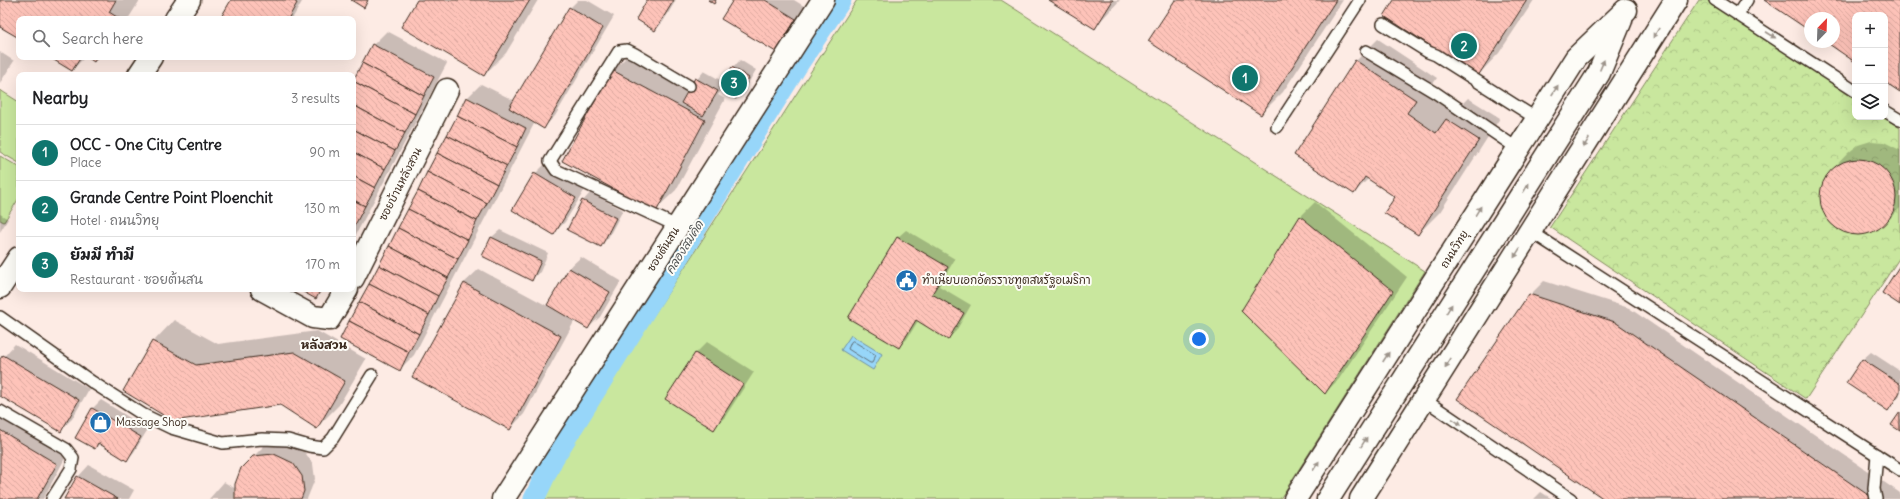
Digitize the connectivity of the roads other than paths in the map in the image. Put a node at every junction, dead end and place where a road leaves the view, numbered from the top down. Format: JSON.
{"nodes":[{"id":1,"x":189,"y":0,"type":"edge"},
{"id":2,"x":823,"y":0,"type":"edge"},
{"id":3,"x":1360,"y":0,"type":"edge"},
{"id":4,"x":1676,"y":0,"type":"edge"},
{"id":5,"x":1717,"y":0,"type":"edge"},
{"id":6,"x":1747,"y":0,"type":"edge"},
{"id":7,"x":1629,"y":5,"type":"edge"},
{"id":8,"x":1738,"y":14,"type":"junction"},
{"id":9,"x":178,"y":16,"type":"edge"},
{"id":10,"x":1383,"y":24,"type":"dead end"},
{"id":11,"x":1366,"y":51,"type":"dead end"},
{"id":12,"x":149,"y":60,"type":"edge"},
{"id":13,"x":141,"y":72,"type":"edge"},
{"id":14,"x":689,"y":86,"type":"dead end"},
{"id":15,"x":1852,"y":89,"type":"edge"},
{"id":16,"x":447,"y":90,"type":"dead end"},
{"id":17,"x":1888,"y":113,"type":"edge"},
{"id":18,"x":1900,"y":120,"type":"edge"},
{"id":19,"x":1536,"y":121,"type":"junction"},
{"id":20,"x":1277,"y":127,"type":"dead end"},
{"id":21,"x":1518,"y":149,"type":"junction"},
{"id":22,"x":677,"y":226,"type":"junction"},
{"id":23,"x":1530,"y":231,"type":"junction"},
{"id":24,"x":16,"y":263,"type":"edge"},
{"id":25,"x":356,"y":272,"type":"edge"},
{"id":26,"x":0,"y":287,"type":"edge"},
{"id":27,"x":267,"y":292,"type":"edge"},
{"id":28,"x":346,"y":292,"type":"edge"},
{"id":29,"x":0,"y":317,"type":"edge"},
{"id":30,"x":372,"y":375,"type":"dead end"},
{"id":31,"x":1425,"y":400,"type":"junction"},
{"id":32,"x":0,"y":411,"type":"edge"},
{"id":33,"x":1877,"y":455,"type":"junction"},
{"id":34,"x":1900,"y":470,"type":"edge"},
{"id":35,"x":52,"y":499,"type":"edge"},
{"id":36,"x":503,"y":499,"type":"edge"},
{"id":37,"x":1295,"y":499,"type":"edge"},
{"id":38,"x":1328,"y":499,"type":"edge"},
{"id":39,"x":1361,"y":499,"type":"edge"},
{"id":40,"x":1571,"y":499,"type":"edge"},
{"id":41,"x":1876,"y":499,"type":"edge"}],
"edges":[{"from":1,"to":9,"type":"main road"},
{"from":2,"to":22,"type":"main road","name":"ซอยต้นสน"},
{"from":3,"to":20,"type":"lane"},
{"from":4,"to":23,"type":"main road","one_way":true},
{"from":5,"to":8,"type":"lane"},
{"from":6,"to":8,"type":"lane"},
{"from":19,"to":7,"type":"main road","name":"ถนนวิทยุ","one_way":true},
{"from":38,"to":7,"type":"main road","name":"ถนนวิทยุ","one_way":true},
{"from":8,"to":15,"type":"lane","one_way":true},
{"from":10,"to":19,"type":"lane"},
{"from":11,"to":21,"type":"lane"},
{"from":12,"to":13,"type":"main road"},
{"from":14,"to":22,"type":"lane"},
{"from":16,"to":25,"type":"main road","name":"ซอยบ้านหลังสวน"},
{"from":17,"to":18,"type":"lane"},
{"from":19,"to":21,"type":"main road","name":"ถนนวิทยุ"},
{"from":37,"to":21,"type":"main road","name":"ถนนวิทยุ","one_way":true},
{"from":22,"to":36,"type":"main road","name":"ซอยต้นสน"},
{"from":23,"to":31,"type":"main road","one_way":true},
{"from":23,"to":33,"type":"lane"},
{"from":24,"to":26,"type":"main road"},
{"from":27,"to":28,"type":"main road"},
{"from":29,"to":30,"type":"lane"},
{"from":31,"to":39,"type":"main road"},
{"from":31,"to":40,"type":"lane","one_way":true},
{"from":32,"to":35,"type":"lane"},
{"from":33,"to":34,"type":"lane"},
{"from":33,"to":41,"type":"lane"}]}
